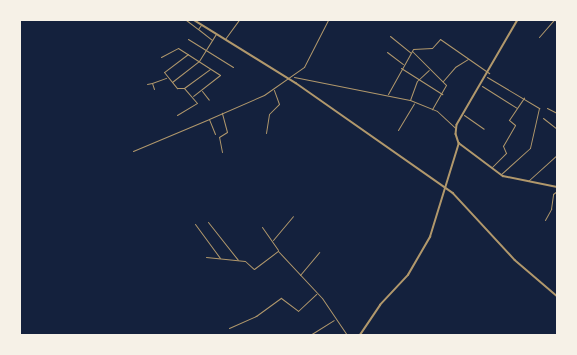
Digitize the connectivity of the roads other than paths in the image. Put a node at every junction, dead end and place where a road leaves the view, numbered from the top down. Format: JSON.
{"nodes":[{"id":1,"x":186,"y":20,"type":"edge"},
{"id":2,"x":194,"y":20,"type":"edge"},
{"id":3,"x":239,"y":20,"type":"edge"},
{"id":4,"x":328,"y":20,"type":"edge"},
{"id":5,"x":518,"y":20,"type":"edge"},
{"id":6,"x":554,"y":20,"type":"edge"},
{"id":7,"x":557,"y":22,"type":"edge"},
{"id":8,"x":201,"y":25,"type":"junction"},
{"id":9,"x":198,"y":29,"type":"junction"},
{"id":10,"x":216,"y":34,"type":"junction"},
{"id":11,"x":390,"y":36,"type":"dead end"},
{"id":12,"x":539,"y":37,"type":"dead end"},
{"id":13,"x":188,"y":39,"type":"dead end"},
{"id":14,"x":224,"y":39,"type":"junction"},
{"id":15,"x":213,"y":40,"type":"junction"},
{"id":16,"x":206,"y":50,"type":"junction"},
{"id":17,"x":411,"y":51,"type":"junction"},
{"id":18,"x":387,"y":52,"type":"dead end"},
{"id":19,"x":188,"y":54,"type":"junction"},
{"id":20,"x":161,"y":57,"type":"dead end"},
{"id":21,"x":469,"y":58,"type":"junction"},
{"id":22,"x":199,"y":61,"type":"junction"},
{"id":23,"x":403,"y":64,"type":"junction"},
{"id":24,"x":233,"y":67,"type":"dead end"},
{"id":25,"x":211,"y":68,"type":"junction"},
{"id":26,"x":401,"y":68,"type":"junction"},
{"id":27,"x":429,"y":70,"type":"junction"},
{"id":28,"x":489,"y":73,"type":"junction"},
{"id":29,"x":167,"y":77,"type":"junction"},
{"id":30,"x":293,"y":77,"type":"junction"},
{"id":31,"x":487,"y":77,"type":"junction"},
{"id":32,"x":419,"y":78,"type":"junction"},
{"id":33,"x":290,"y":79,"type":"junction"},
{"id":34,"x":171,"y":82,"type":"junction"},
{"id":35,"x":443,"y":82,"type":"junction"},
{"id":36,"x":152,"y":83,"type":"junction"},
{"id":37,"x":147,"y":84,"type":"dead end"},
{"id":38,"x":482,"y":86,"type":"junction"},
{"id":39,"x":184,"y":88,"type":"junction"},
{"id":40,"x":154,"y":89,"type":"dead end"},
{"id":41,"x":274,"y":89,"type":"junction"},
{"id":42,"x":202,"y":90,"type":"junction"},
{"id":43,"x":388,"y":94,"type":"junction"},
{"id":44,"x":442,"y":95,"type":"junction"},
{"id":45,"x":192,"y":96,"type":"junction"},
{"id":46,"x":524,"y":98,"type":"junction"},
{"id":47,"x":209,"y":100,"type":"dead end"},
{"id":48,"x":410,"y":100,"type":"junction"},
{"id":49,"x":414,"y":102,"type":"junction"},
{"id":50,"x":517,"y":108,"type":"junction"},
{"id":51,"x":547,"y":108,"type":"dead end"},
{"id":52,"x":432,"y":109,"type":"junction"},
{"id":53,"x":222,"y":112,"type":"junction"},
{"id":54,"x":557,"y":113,"type":"edge"},
{"id":55,"x":177,"y":115,"type":"dead end"},
{"id":56,"x":464,"y":115,"type":"junction"},
{"id":57,"x":543,"y":118,"type":"dead end"},
{"id":58,"x":209,"y":119,"type":"junction"},
{"id":59,"x":456,"y":129,"type":"junction"},
{"id":60,"x":484,"y":129,"type":"dead end"},
{"id":61,"x":398,"y":130,"type":"dead end"},
{"id":62,"x":557,"y":130,"type":"edge"},
{"id":63,"x":266,"y":133,"type":"dead end"},
{"id":64,"x":215,"y":134,"type":"dead end"},
{"id":65,"x":459,"y":143,"type":"junction"},
{"id":66,"x":133,"y":151,"type":"dead end"},
{"id":67,"x":222,"y":152,"type":"dead end"},
{"id":68,"x":557,"y":155,"type":"edge"},
{"id":69,"x":492,"y":167,"type":"junction"},
{"id":70,"x":501,"y":174,"type":"junction"},
{"id":71,"x":528,"y":182,"type":"junction"},
{"id":72,"x":557,"y":187,"type":"edge"},
{"id":73,"x":445,"y":188,"type":"junction"},
{"id":74,"x":557,"y":191,"type":"edge"},
{"id":75,"x":293,"y":216,"type":"dead end"},
{"id":76,"x":545,"y":220,"type":"dead end"},
{"id":77,"x":208,"y":222,"type":"dead end"},
{"id":78,"x":195,"y":224,"type":"dead end"},
{"id":79,"x":262,"y":227,"type":"dead end"},
{"id":80,"x":273,"y":240,"type":"junction"},
{"id":81,"x":278,"y":251,"type":"junction"},
{"id":82,"x":319,"y":252,"type":"dead end"},
{"id":83,"x":206,"y":256,"type":"dead end"},
{"id":84,"x":221,"y":258,"type":"junction"},
{"id":85,"x":238,"y":260,"type":"junction"},
{"id":86,"x":300,"y":275,"type":"junction"},
{"id":87,"x":317,"y":293,"type":"junction"},
{"id":88,"x":557,"y":296,"type":"edge"},
{"id":89,"x":335,"y":320,"type":"junction"},
{"id":90,"x":229,"y":328,"type":"dead end"},
{"id":91,"x":310,"y":335,"type":"edge"},
{"id":92,"x":347,"y":335,"type":"edge"},
{"id":93,"x":360,"y":335,"type":"edge"}],
"edges":[{"from":1,"to":9,"type":"street"},
{"from":2,"to":8,"type":"street"},
{"from":3,"to":14,"type":"street"},
{"from":4,"to":30,"type":"street"},
{"from":5,"to":28,"type":"street"},
{"from":6,"to":7,"type":"street"},
{"from":6,"to":12,"type":"street"},
{"from":8,"to":9,"type":"street"},
{"from":8,"to":10,"type":"street"},
{"from":9,"to":15,"type":"street"},
{"from":10,"to":14,"type":"street"},
{"from":10,"to":15,"type":"street"},
{"from":11,"to":17,"type":"street"},
{"from":13,"to":16,"type":"street"},
{"from":14,"to":33,"type":"street"},
{"from":15,"to":16,"type":"street"},
{"from":16,"to":22,"type":"street"},
{"from":16,"to":24,"type":"street"},
{"from":17,"to":21,"type":"street"},
{"from":17,"to":23,"type":"street"},
{"from":17,"to":27,"type":"street"},
{"from":18,"to":23,"type":"street"},
{"from":19,"to":20,"type":"street"},
{"from":19,"to":22,"type":"street"},
{"from":19,"to":29,"type":"street"},
{"from":21,"to":28,"type":"street"},
{"from":21,"to":35,"type":"street"},
{"from":22,"to":25,"type":"street"},
{"from":22,"to":34,"type":"street"},
{"from":23,"to":26,"type":"street"},
{"from":25,"to":39,"type":"street"},
{"from":25,"to":42,"type":"street"},
{"from":26,"to":32,"type":"street"},
{"from":26,"to":43,"type":"street"},
{"from":27,"to":32,"type":"street"},
{"from":27,"to":35,"type":"street"},
{"from":28,"to":31,"type":"street"},
{"from":29,"to":34,"type":"street"},
{"from":29,"to":36,"type":"street"},
{"from":30,"to":33,"type":"street"},
{"from":30,"to":43,"type":"street"},
{"from":31,"to":38,"type":"street"},
{"from":31,"to":46,"type":"street"},
{"from":32,"to":44,"type":"street"},
{"from":32,"to":48,"type":"street"},
{"from":33,"to":41,"type":"street"},
{"from":33,"to":73,"type":"street"},
{"from":34,"to":39,"type":"street"},
{"from":35,"to":44,"type":"street"},
{"from":36,"to":37,"type":"street"},
{"from":36,"to":40,"type":"street"},
{"from":38,"to":50,"type":"street"},
{"from":38,"to":56,"type":"street"},
{"from":39,"to":45,"type":"street"},
{"from":41,"to":53,"type":"street"},
{"from":41,"to":63,"type":"street"},
{"from":42,"to":45,"type":"street"},
{"from":42,"to":47,"type":"street"},
{"from":43,"to":48,"type":"street"},
{"from":44,"to":52,"type":"street"},
{"from":45,"to":55,"type":"street"},
{"from":46,"to":50,"type":"street"},
{"from":46,"to":70,"type":"street"},
{"from":48,"to":49,"type":"street"},
{"from":49,"to":52,"type":"street"},
{"from":49,"to":61,"type":"street"},
{"from":50,"to":69,"type":"street"},
{"from":51,"to":54,"type":"street"},
{"from":52,"to":59,"type":"street"},
{"from":53,"to":58,"type":"street"},
{"from":53,"to":67,"type":"street"},
{"from":56,"to":59,"type":"street"},
{"from":56,"to":60,"type":"street"},
{"from":57,"to":62,"type":"street"},
{"from":58,"to":64,"type":"street"},
{"from":58,"to":66,"type":"street"},
{"from":59,"to":65,"type":"street"},
{"from":65,"to":69,"type":"street"},
{"from":65,"to":73,"type":"street"},
{"from":68,"to":71,"type":"street"},
{"from":69,"to":70,"type":"street"},
{"from":70,"to":71,"type":"street"},
{"from":71,"to":72,"type":"street"},
{"from":73,"to":88,"type":"street"},
{"from":73,"to":93,"type":"street"},
{"from":74,"to":76,"type":"street"},
{"from":75,"to":80,"type":"street"},
{"from":77,"to":85,"type":"street"},
{"from":78,"to":84,"type":"street"},
{"from":79,"to":80,"type":"street"},
{"from":80,"to":81,"type":"street"},
{"from":81,"to":85,"type":"street"},
{"from":81,"to":86,"type":"street"},
{"from":82,"to":86,"type":"street"},
{"from":83,"to":84,"type":"street"},
{"from":84,"to":85,"type":"street"},
{"from":86,"to":87,"type":"street"},
{"from":87,"to":89,"type":"street"},
{"from":87,"to":90,"type":"street"},
{"from":89,"to":91,"type":"street"},
{"from":89,"to":92,"type":"street"}]}
